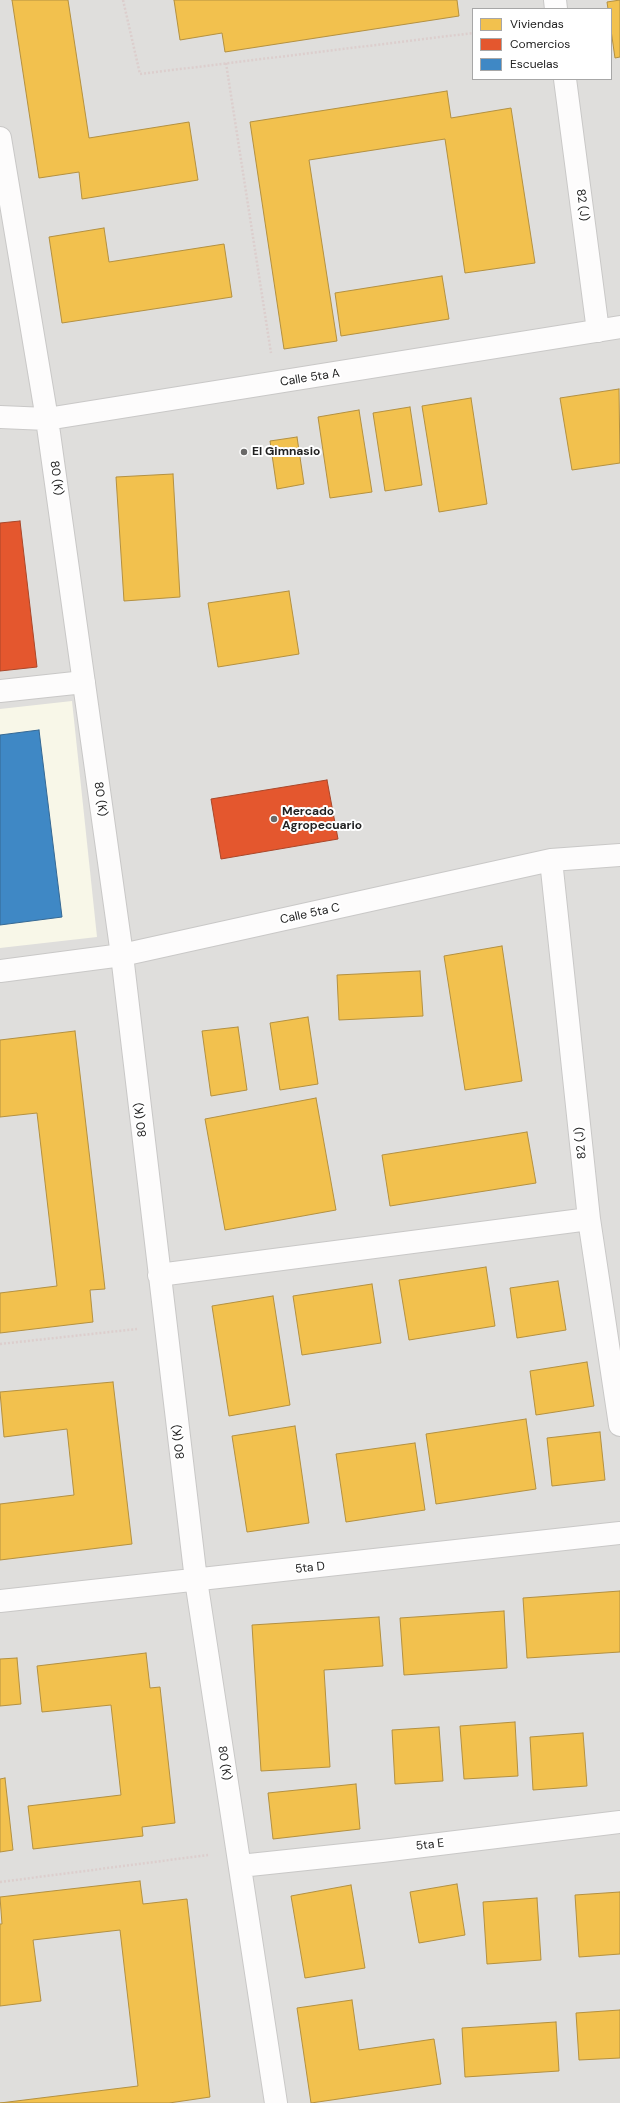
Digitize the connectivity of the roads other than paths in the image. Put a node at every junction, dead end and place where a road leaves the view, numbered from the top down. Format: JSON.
{"nodes":[{"id":1,"x":565,"y":80,"type":"edge"},
{"id":2,"x":0,"y":138,"type":"edge"},
{"id":3,"x":620,"y":327,"type":"edge"},
{"id":4,"x":598,"y":331,"type":"junction"},
{"id":5,"x":0,"y":417,"type":"edge"},
{"id":6,"x":48,"y":419,"type":"junction"},
{"id":7,"x":84,"y":682,"type":"junction"},
{"id":8,"x":0,"y":691,"type":"edge"},
{"id":9,"x":620,"y":855,"type":"edge"},
{"id":10,"x":550,"y":860,"type":"junction"},
{"id":11,"x":122,"y":955,"type":"junction"},
{"id":12,"x":0,"y":971,"type":"edge"},
{"id":13,"x":589,"y":1219,"type":"junction"},
{"id":14,"x":159,"y":1275,"type":"junction"},
{"id":15,"x":620,"y":1425,"type":"edge"},
{"id":16,"x":620,"y":1533,"type":"edge"},
{"id":17,"x":196,"y":1580,"type":"junction"},
{"id":18,"x":0,"y":1600,"type":"edge"},
{"id":19,"x":620,"y":1822,"type":"edge"},
{"id":20,"x":238,"y":1859,"type":"junction"},
{"id":21,"x":276,"y":2103,"type":"edge"}],
"edges":[{"from":1,"to":4,"type":"street","name":"82 (J)"},
{"from":2,"to":6,"type":"street","name":"80 (K)"},
{"from":3,"to":4,"type":"street","name":"Calle 5ta A"},
{"from":4,"to":6,"type":"street","name":"Calle 5ta A"},
{"from":5,"to":6,"type":"street","name":"Calle 5ta A"},
{"from":6,"to":7,"type":"street","name":"80 (K)"},
{"from":7,"to":8,"type":"street"},
{"from":7,"to":11,"type":"street","name":"80 (K)"},
{"from":9,"to":10,"type":"street","name":"Calle 5ta C"},
{"from":10,"to":11,"type":"street","name":"Calle 5ta C"},
{"from":10,"to":13,"type":"street","name":"82 (J)"},
{"from":11,"to":12,"type":"street","name":"Calle 5ta C"},
{"from":11,"to":14,"type":"street","name":"80 (K)"},
{"from":13,"to":14,"type":"street"},
{"from":13,"to":15,"type":"street","name":"82 (J)"},
{"from":14,"to":17,"type":"street","name":"80 (K)"},
{"from":16,"to":17,"type":"street","name":"5ta D"},
{"from":17,"to":18,"type":"street","name":"5ta D"},
{"from":17,"to":20,"type":"street","name":"80 (K)"},
{"from":19,"to":20,"type":"street","name":"5ta E"},
{"from":20,"to":21,"type":"street","name":"80 (K)"}]}
